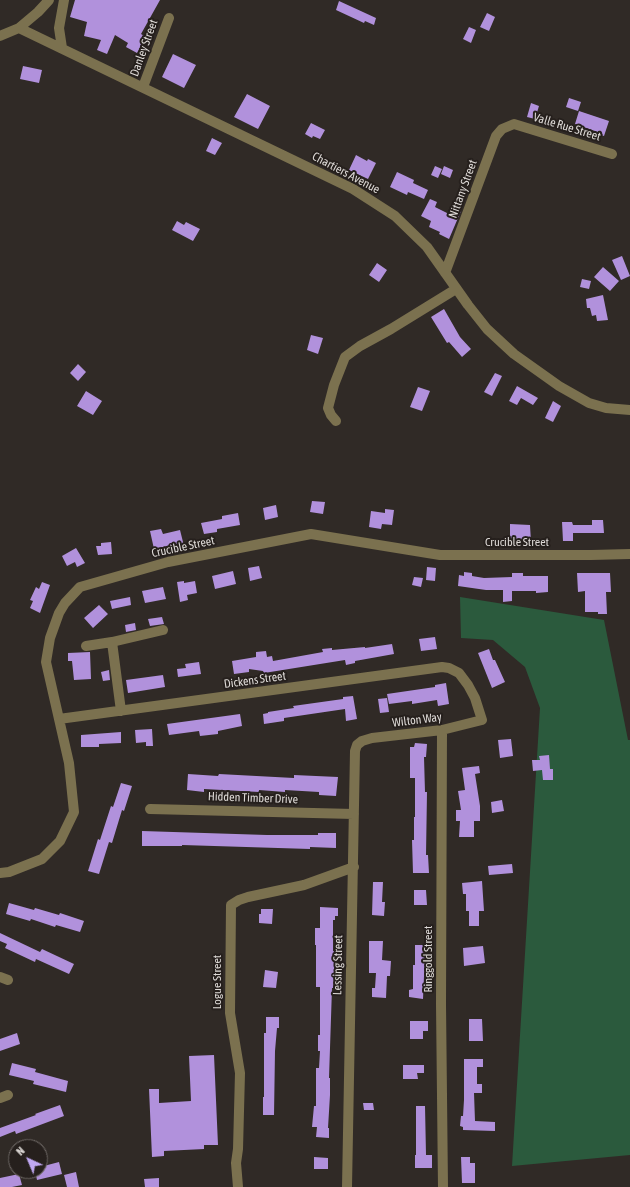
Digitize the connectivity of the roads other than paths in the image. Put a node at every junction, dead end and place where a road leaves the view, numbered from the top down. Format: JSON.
{"nodes":[{"id":1,"x":49,"y":0,"type":"edge"},
{"id":2,"x":64,"y":0,"type":"edge"},
{"id":3,"x":169,"y":18,"type":"dead end"},
{"id":4,"x":19,"y":28,"type":"junction"},
{"id":5,"x":0,"y":36,"type":"edge"},
{"id":6,"x":62,"y":48,"type":"junction"},
{"id":7,"x":143,"y":87,"type":"junction"},
{"id":8,"x":514,"y":124,"type":"joint"},
{"id":9,"x":612,"y":154,"type":"dead end"},
{"id":10,"x":445,"y":273,"type":"junction"},
{"id":11,"x":456,"y":289,"type":"junction"},
{"id":12,"x":630,"y":410,"type":"edge"},
{"id":13,"x":336,"y":421,"type":"dead end"},
{"id":14,"x":630,"y":554,"type":"edge"},
{"id":15,"x":163,"y":630,"type":"dead end"},
{"id":16,"x":112,"y":642,"type":"junction"},
{"id":17,"x":86,"y":646,"type":"dead end"},
{"id":18,"x":121,"y":711,"type":"junction"},
{"id":19,"x":59,"y":719,"type":"junction"},
{"id":20,"x":482,"y":720,"type":"joint"},
{"id":21,"x":442,"y":730,"type":"junction"},
{"id":22,"x":356,"y":745,"type":"joint"},
{"id":23,"x":150,"y":809,"type":"dead end"},
{"id":24,"x":354,"y":814,"type":"junction"},
{"id":25,"x":354,"y":867,"type":"junction"},
{"id":26,"x":0,"y":873,"type":"edge"},
{"id":27,"x":238,"y":1187,"type":"edge"},
{"id":28,"x":347,"y":1187,"type":"edge"},
{"id":29,"x":443,"y":1187,"type":"edge"}],
"edges":[{"from":1,"to":4,"type":"street"},
{"from":2,"to":6,"type":"street"},
{"from":3,"to":7,"type":"street","name":"Danley Street"},
{"from":4,"to":5,"type":"street"},
{"from":4,"to":6,"type":"street","name":"Chartiers Avenue"},
{"from":6,"to":7,"type":"street","name":"Chartiers Avenue"},
{"from":7,"to":10,"type":"street","name":"Chartiers Avenue"},
{"from":8,"to":9,"type":"street","name":"Valle Rue Street"},
{"from":8,"to":10,"type":"street","name":"Nittany Street"},
{"from":10,"to":11,"type":"street","name":"Chartiers Avenue"},
{"from":11,"to":12,"type":"street","name":"Chartiers Avenue"},
{"from":11,"to":13,"type":"street"},
{"from":14,"to":19,"type":"street","name":"Crucible Street"},
{"from":15,"to":16,"type":"street"},
{"from":16,"to":17,"type":"street"},
{"from":16,"to":18,"type":"street"},
{"from":18,"to":19,"type":"street","name":"Dickens Street"},
{"from":18,"to":20,"type":"street","name":"Dickens Street"},
{"from":19,"to":26,"type":"street","name":"Crucible Street"},
{"from":20,"to":21,"type":"street","name":"Wilton Way"},
{"from":21,"to":22,"type":"street","name":"Wilton Way"},
{"from":21,"to":29,"type":"street","name":"Ringgold Street"},
{"from":22,"to":24,"type":"street","name":"Lessing Street"},
{"from":23,"to":24,"type":"street","name":"Hidden Timber Drive"},
{"from":24,"to":25,"type":"street","name":"Lessing Street"},
{"from":25,"to":27,"type":"street","name":"Logue Street"},
{"from":25,"to":28,"type":"street","name":"Lessing Street"}]}
